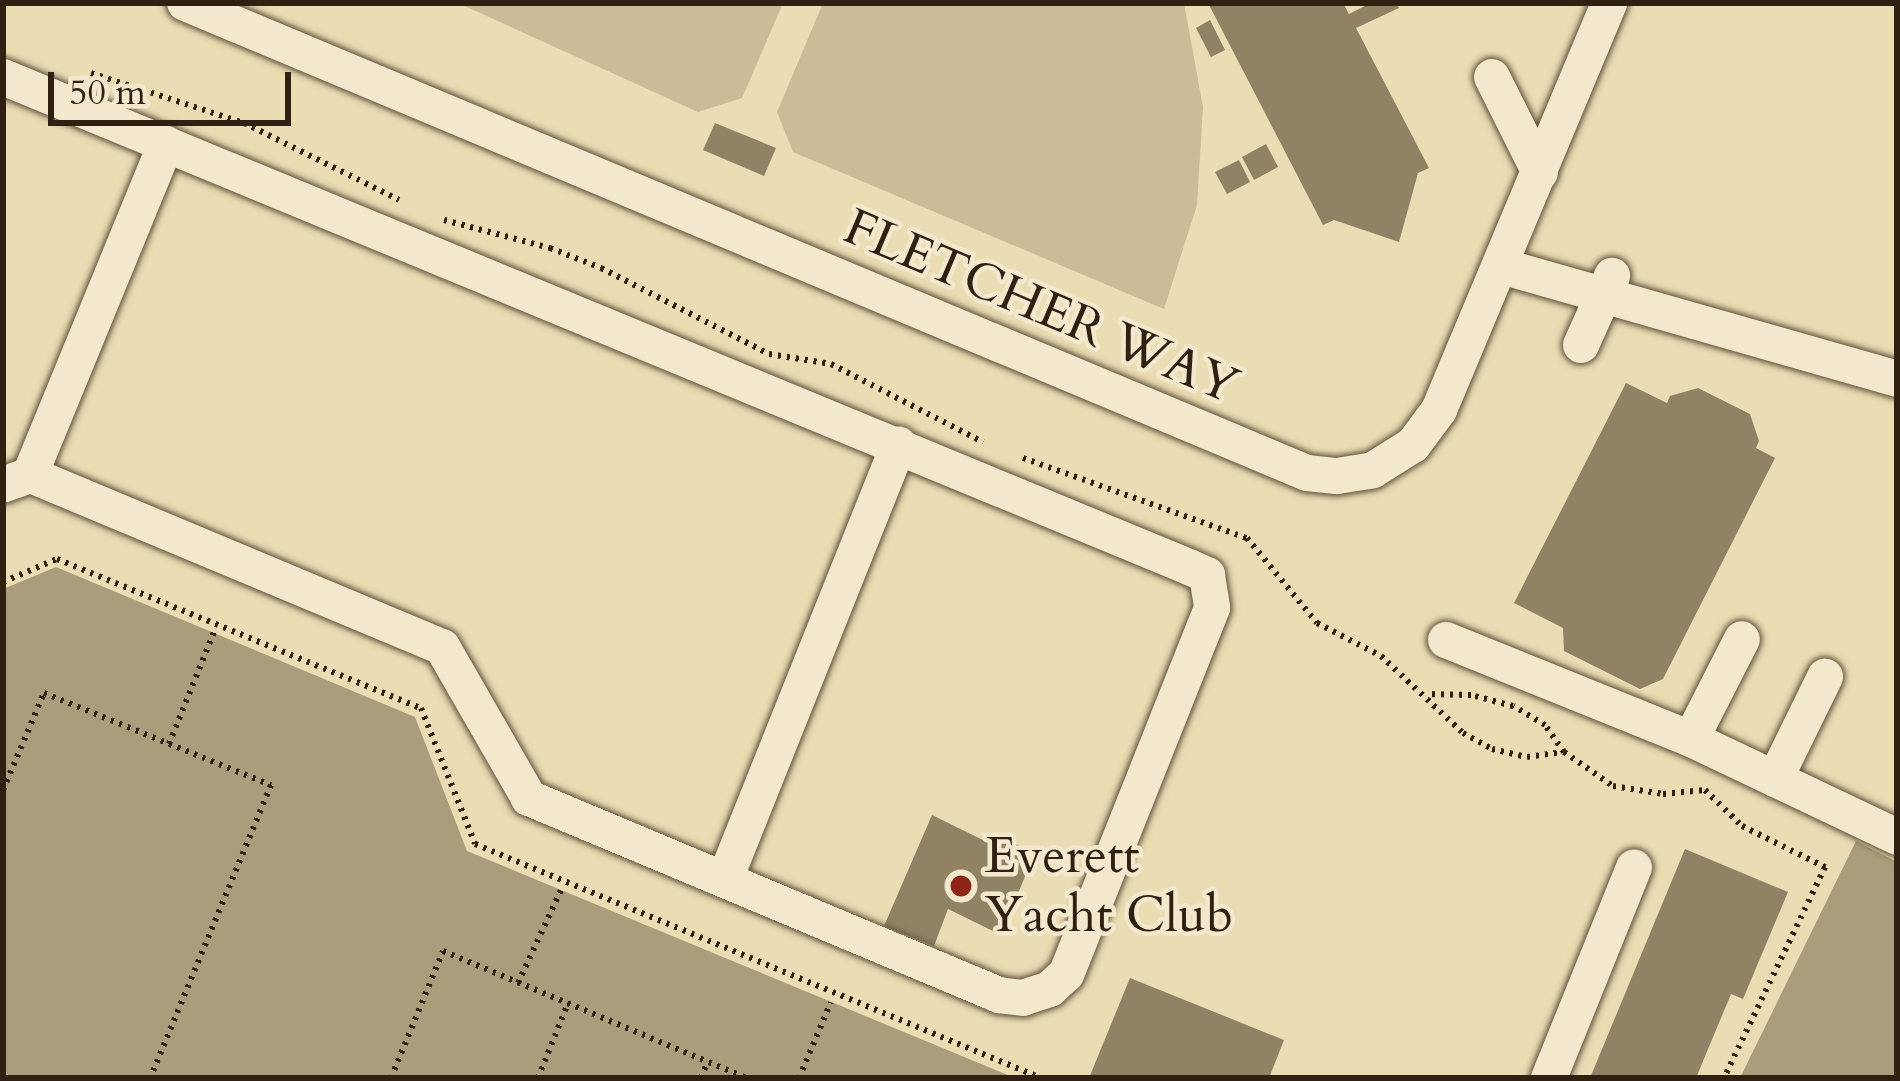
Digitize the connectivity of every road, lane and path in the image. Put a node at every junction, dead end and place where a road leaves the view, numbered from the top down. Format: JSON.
{"nodes":[{"id":1,"x":185,"y":3,"type":"edge"},
{"id":2,"x":1609,"y":3,"type":"edge"},
{"id":3,"x":227,"y":11,"type":"edge"},
{"id":4,"x":3,"y":77,"type":"edge"},
{"id":5,"x":1492,"y":77,"type":"dead end"},
{"id":6,"x":166,"y":144,"type":"junction"},
{"id":7,"x":1540,"y":173,"type":"junction"},
{"id":8,"x":1502,"y":266,"type":"junction"},
{"id":9,"x":1608,"y":285,"type":"junction"},
{"id":10,"x":1581,"y":345,"type":"dead end"},
{"id":11,"x":1897,"y":379,"type":"edge"},
{"id":12,"x":899,"y":446,"type":"junction"},
{"id":13,"x":16,"y":480,"type":"edge"},
{"id":14,"x":214,"y":632,"type":"dead end"},
{"id":15,"x":1742,"y":639,"type":"dead end"},
{"id":16,"x":1446,"y":640,"type":"dead end"},
{"id":17,"x":1825,"y":677,"type":"dead end"},
{"id":18,"x":1691,"y":739,"type":"junction"},
{"id":19,"x":169,"y":744,"type":"junction"},
{"id":20,"x":1564,"y":752,"type":"junction"},
{"id":21,"x":1775,"y":779,"type":"junction"},
{"id":22,"x":3,"y":790,"type":"edge"},
{"id":23,"x":1897,"y":837,"type":"edge"},
{"id":24,"x":1634,"y":868,"type":"dead end"},
{"id":25,"x":725,"y":879,"type":"junction"},
{"id":26,"x":561,"y":890,"type":"dead end"},
{"id":27,"x":518,"y":983,"type":"junction"},
{"id":28,"x":831,"y":1002,"type":"dead end"},
{"id":29,"x":568,"y":1003,"type":"junction"},
{"id":30,"x":708,"y":1061,"type":"junction"},
{"id":31,"x":150,"y":1078,"type":"edge"},
{"id":32,"x":391,"y":1078,"type":"edge"},
{"id":33,"x":538,"y":1078,"type":"edge"},
{"id":34,"x":701,"y":1078,"type":"edge"},
{"id":35,"x":747,"y":1078,"type":"edge"},
{"id":36,"x":799,"y":1078,"type":"edge"},
{"id":37,"x":1549,"y":1078,"type":"edge"},
{"id":38,"x":1724,"y":1078,"type":"edge"}],
"edges":[{"from":1,"to":3,"type":"street","name":"FLETCHER WAY"},
{"from":2,"to":7,"type":"street","name":"FLETCHER WAY"},
{"from":3,"to":8,"type":"street","name":"FLETCHER WAY"},
{"from":4,"to":6,"type":"street"},
{"from":5,"to":7,"type":"street"},
{"from":6,"to":12,"type":"street"},
{"from":6,"to":13,"type":"street"},
{"from":7,"to":8,"type":"street","name":"FLETCHER WAY"},
{"from":8,"to":9,"type":"street"},
{"from":9,"to":10,"type":"street"},
{"from":9,"to":11,"type":"street"},
{"from":12,"to":25,"type":"street"},
{"from":12,"to":25,"type":"street"},
{"from":13,"to":25,"type":"street"},
{"from":14,"to":19,"type":"path"},
{"from":15,"to":18,"type":"street"},
{"from":16,"to":18,"type":"street"},
{"from":17,"to":21,"type":"street"},
{"from":18,"to":21,"type":"street"},
{"from":19,"to":22,"type":"path"},
{"from":19,"to":31,"type":"path"},
{"from":20,"to":20,"type":"path"},
{"from":20,"to":38,"type":"path"},
{"from":21,"to":23,"type":"street"},
{"from":24,"to":37,"type":"street"},
{"from":26,"to":27,"type":"path"},
{"from":27,"to":29,"type":"path"},
{"from":27,"to":32,"type":"path"},
{"from":28,"to":36,"type":"path"},
{"from":29,"to":30,"type":"path"},
{"from":29,"to":33,"type":"path"},
{"from":30,"to":34,"type":"path"},
{"from":30,"to":35,"type":"path"}]}
